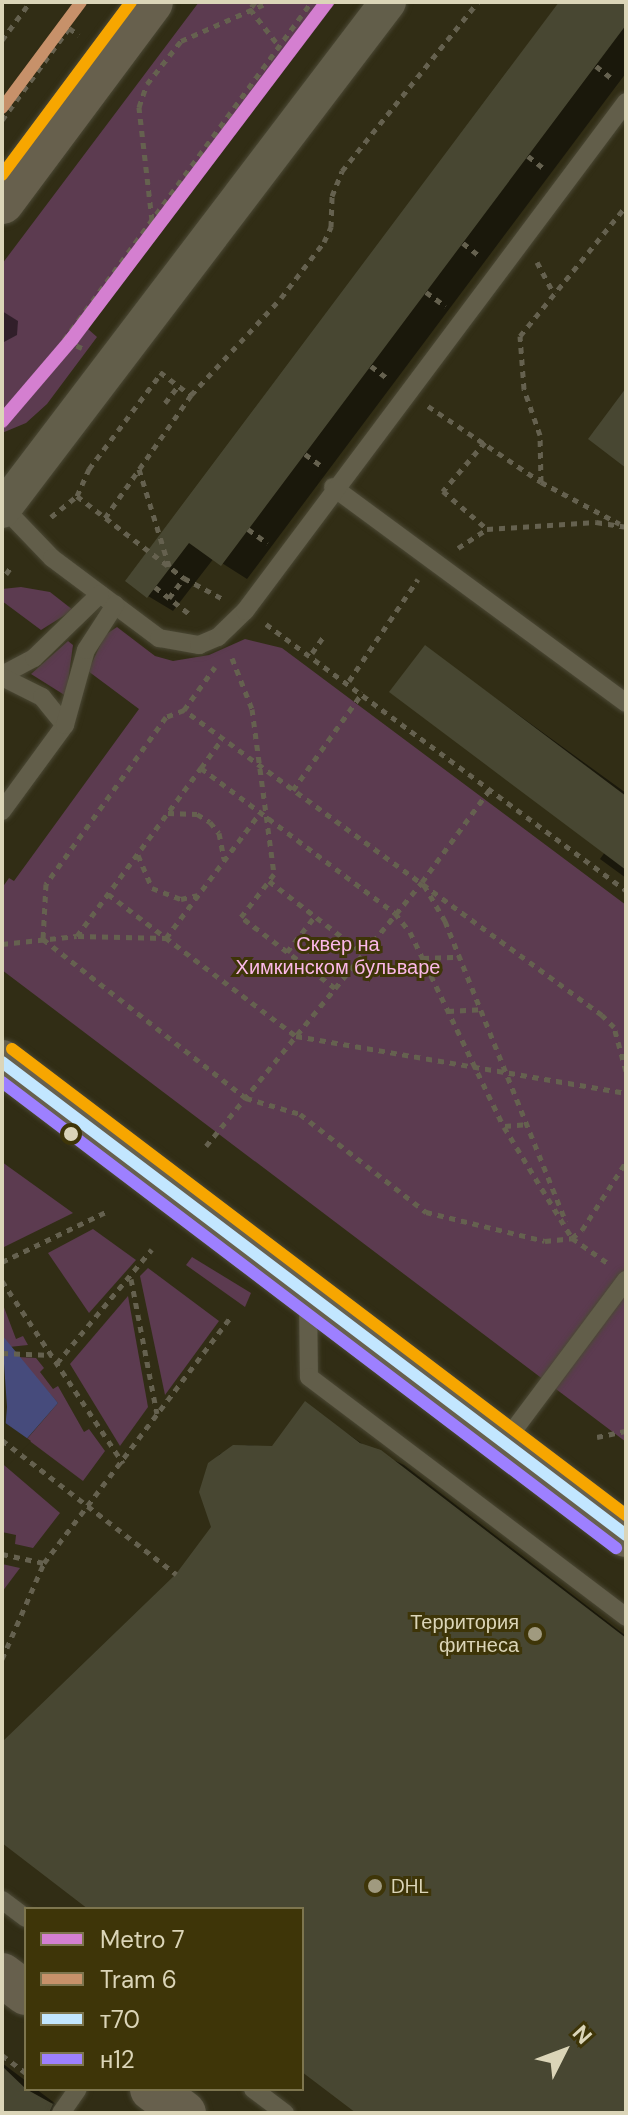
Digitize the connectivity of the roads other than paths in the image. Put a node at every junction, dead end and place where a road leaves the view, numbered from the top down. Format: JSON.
{"nodes":[{"id":1,"x":151,"y":2,"type":"edge"},
{"id":2,"x":388,"y":2,"type":"edge"},
{"id":3,"x":626,"y":102,"type":"edge"},
{"id":4,"x":2,"y":202,"type":"edge"},
{"id":5,"x":333,"y":487,"type":"junction"},
{"id":6,"x":3,"y":508,"type":"edge"},
{"id":7,"x":107,"y":600,"type":"junction"},
{"id":8,"x":2,"y":676,"type":"edge"},
{"id":9,"x":626,"y":703,"type":"edge"},
{"id":10,"x":65,"y":725,"type":"junction"},
{"id":11,"x":2,"y":811,"type":"edge"},
{"id":12,"x":2,"y":1062,"type":"edge"},
{"id":13,"x":622,"y":1276,"type":"edge"},
{"id":14,"x":308,"y":1296,"type":"junction"},
{"id":15,"x":504,"y":1443,"type":"junction"},
{"id":16,"x":626,"y":1535,"type":"edge"},
{"id":17,"x":626,"y":1617,"type":"edge"},
{"id":18,"x":2,"y":1900,"type":"edge"},
{"id":19,"x":24,"y":1916,"type":"edge"},
{"id":20,"x":2,"y":1975,"type":"edge"},
{"id":21,"x":24,"y":1992,"type":"edge"},
{"id":22,"x":77,"y":2091,"type":"edge"},
{"id":23,"x":155,"y":2091,"type":"edge"},
{"id":24,"x":256,"y":2091,"type":"edge"},
{"id":25,"x":61,"y":2113,"type":"edge"},
{"id":26,"x":184,"y":2113,"type":"edge"},
{"id":27,"x":285,"y":2113,"type":"edge"}],
"edges":[{"from":1,"to":4,"type":"main road"},
{"from":2,"to":6,"type":"street"},
{"from":3,"to":5,"type":"lane"},
{"from":5,"to":7,"type":"lane"},
{"from":5,"to":9,"type":"lane"},
{"from":6,"to":7,"type":"lane"},
{"from":7,"to":8,"type":"lane"},
{"from":7,"to":10,"type":"lane"},
{"from":8,"to":10,"type":"lane"},
{"from":10,"to":11,"type":"lane"},
{"from":12,"to":14,"type":"main road"},
{"from":13,"to":15,"type":"lane"},
{"from":14,"to":15,"type":"main road"},
{"from":14,"to":17,"type":"lane"},
{"from":15,"to":16,"type":"main road"},
{"from":18,"to":19,"type":"lane"},
{"from":20,"to":21,"type":"main road"},
{"from":22,"to":25,"type":"lane"},
{"from":23,"to":26,"type":"main road"},
{"from":24,"to":27,"type":"lane"}]}
